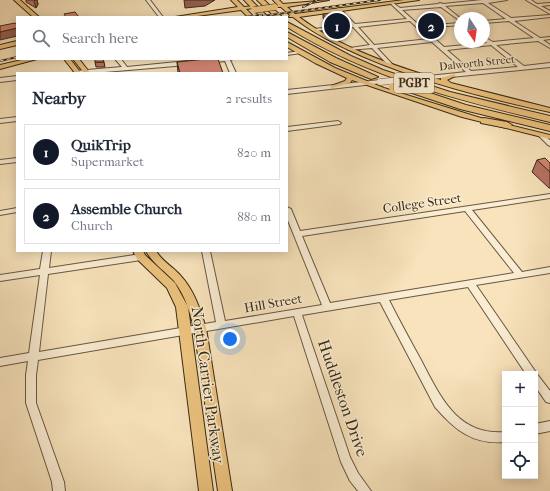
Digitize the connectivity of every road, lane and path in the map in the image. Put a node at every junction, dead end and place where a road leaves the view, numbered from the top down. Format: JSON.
{"nodes":[{"id":1,"x":11,"y":0,"type":"edge"},
{"id":2,"x":17,"y":0,"type":"edge"},
{"id":3,"x":148,"y":0,"type":"edge"},
{"id":4,"x":260,"y":0,"type":"edge"},
{"id":5,"x":307,"y":0,"type":"edge"},
{"id":6,"x":326,"y":0,"type":"edge"},
{"id":7,"x":416,"y":0,"type":"edge"},
{"id":8,"x":435,"y":0,"type":"edge"},
{"id":9,"x":505,"y":0,"type":"edge"},
{"id":10,"x":528,"y":0,"type":"edge"},
{"id":11,"x":482,"y":1,"type":"edge"},
{"id":12,"x":276,"y":3,"type":"edge"},
{"id":13,"x":292,"y":3,"type":"junction"},
{"id":14,"x":392,"y":3,"type":"junction"},
{"id":15,"x":550,"y":4,"type":"edge"},
{"id":16,"x":240,"y":5,"type":"edge"},
{"id":17,"x":441,"y":5,"type":"junction"},
{"id":18,"x":536,"y":5,"type":"junction"},
{"id":19,"x":251,"y":6,"type":"edge"},
{"id":20,"x":398,"y":9,"type":"junction"},
{"id":21,"x":288,"y":10,"type":"junction"},
{"id":22,"x":343,"y":10,"type":"junction"},
{"id":23,"x":550,"y":14,"type":"edge"},
{"id":24,"x":156,"y":15,"type":"edge"},
{"id":25,"x":454,"y":15,"type":"edge"},
{"id":26,"x":29,"y":16,"type":"edge"},
{"id":27,"x":35,"y":16,"type":"edge"},
{"id":28,"x":185,"y":16,"type":"edge"},
{"id":29,"x":202,"y":16,"type":"edge"},
{"id":30,"x":250,"y":16,"type":"edge"},
{"id":31,"x":264,"y":16,"type":"edge"},
{"id":32,"x":278,"y":16,"type":"edge"},
{"id":33,"x":510,"y":19,"type":"junction"},
{"id":34,"x":288,"y":20,"type":"edge"},
{"id":35,"x":300,"y":20,"type":"junction"},
{"id":36,"x":411,"y":20,"type":"junction"},
{"id":37,"x":490,"y":21,"type":"edge"},
{"id":38,"x":454,"y":24,"type":"edge"},
{"id":39,"x":353,"y":25,"type":"junction"},
{"id":40,"x":418,"y":27,"type":"junction"},
{"id":41,"x":314,"y":30,"type":"junction"},
{"id":42,"x":288,"y":35,"type":"edge"},
{"id":43,"x":550,"y":38,"type":"edge"},
{"id":44,"x":539,"y":39,"type":"junction"},
{"id":45,"x":433,"y":40,"type":"junction"},
{"id":46,"x":16,"y":44,"type":"edge"},
{"id":47,"x":492,"y":44,"type":"junction"},
{"id":48,"x":288,"y":45,"type":"edge"},
{"id":49,"x":372,"y":46,"type":"junction"},
{"id":50,"x":0,"y":47,"type":"edge"},
{"id":51,"x":16,"y":47,"type":"edge"},
{"id":52,"x":550,"y":47,"type":"edge"},
{"id":53,"x":350,"y":48,"type":"junction"},
{"id":54,"x":442,"y":48,"type":"junction"},
{"id":55,"x":0,"y":50,"type":"edge"},
{"id":56,"x":299,"y":52,"type":"junction"},
{"id":57,"x":288,"y":54,"type":"edge"},
{"id":58,"x":30,"y":60,"type":"edge"},
{"id":59,"x":68,"y":60,"type":"edge"},
{"id":60,"x":77,"y":60,"type":"edge"},
{"id":61,"x":119,"y":60,"type":"edge"},
{"id":62,"x":216,"y":60,"type":"edge"},
{"id":63,"x":227,"y":60,"type":"edge"},
{"id":64,"x":204,"y":61,"type":"edge"},
{"id":65,"x":190,"y":63,"type":"edge"},
{"id":66,"x":390,"y":65,"type":"junction"},
{"id":67,"x":550,"y":65,"type":"edge"},
{"id":68,"x":0,"y":67,"type":"edge"},
{"id":69,"x":124,"y":68,"type":"junction"},
{"id":70,"x":523,"y":68,"type":"junction"},
{"id":71,"x":77,"y":72,"type":"edge"},
{"id":72,"x":85,"y":72,"type":"edge"},
{"id":73,"x":94,"y":72,"type":"edge"},
{"id":74,"x":233,"y":72,"type":"edge"},
{"id":75,"x":470,"y":73,"type":"junction"},
{"id":76,"x":347,"y":75,"type":"junction"},
{"id":77,"x":453,"y":75,"type":"junction"},
{"id":78,"x":16,"y":78,"type":"edge"},
{"id":79,"x":0,"y":80,"type":"edge"},
{"id":80,"x":423,"y":80,"type":"junction"},
{"id":81,"x":368,"y":84,"type":"junction"},
{"id":82,"x":453,"y":86,"type":"junction"},
{"id":83,"x":333,"y":87,"type":"junction"},
{"id":84,"x":288,"y":92,"type":"edge"},
{"id":85,"x":399,"y":95,"type":"junction"},
{"id":86,"x":504,"y":100,"type":"junction"},
{"id":87,"x":550,"y":110,"type":"edge"},
{"id":88,"x":550,"y":113,"type":"edge"},
{"id":89,"x":550,"y":118,"type":"edge"},
{"id":90,"x":16,"y":120,"type":"edge"},
{"id":91,"x":0,"y":121,"type":"edge"},
{"id":92,"x":484,"y":122,"type":"joint"},
{"id":93,"x":338,"y":123,"type":"dead end"},
{"id":94,"x":550,"y":128,"type":"edge"},
{"id":95,"x":288,"y":129,"type":"edge"},
{"id":96,"x":545,"y":134,"type":"edge"},
{"id":97,"x":550,"y":136,"type":"edge"},
{"id":98,"x":550,"y":144,"type":"edge"},
{"id":99,"x":16,"y":160,"type":"edge"},
{"id":100,"x":0,"y":162,"type":"edge"},
{"id":101,"x":550,"y":196,"type":"edge"},
{"id":102,"x":16,"y":210,"type":"edge"},
{"id":103,"x":467,"y":210,"type":"junction"},
{"id":104,"x":288,"y":211,"type":"edge"},
{"id":105,"x":0,"y":213,"type":"edge"},
{"id":106,"x":298,"y":234,"type":"junction"},
{"id":107,"x":48,"y":252,"type":"edge"},
{"id":108,"x":151,"y":252,"type":"edge"},
{"id":109,"x":206,"y":252,"type":"edge"},
{"id":110,"x":139,"y":254,"type":"edge"},
{"id":111,"x":550,"y":270,"type":"edge"},
{"id":112,"x":46,"y":271,"type":"junction"},
{"id":113,"x":520,"y":275,"type":"junction"},
{"id":114,"x":0,"y":278,"type":"edge"},
{"id":115,"x":470,"y":283,"type":"junction"},
{"id":116,"x":384,"y":298,"type":"junction"},
{"id":117,"x":327,"y":308,"type":"junction"},
{"id":118,"x":297,"y":313,"type":"junction"},
{"id":119,"x":221,"y":325,"type":"junction"},
{"id":120,"x":200,"y":328,"type":"junction"},
{"id":121,"x":186,"y":330,"type":"junction"},
{"id":122,"x":33,"y":356,"type":"junction"},
{"id":123,"x":0,"y":362,"type":"edge"},
{"id":124,"x":530,"y":371,"type":"edge"},
{"id":125,"x":538,"y":382,"type":"edge"},
{"id":126,"x":550,"y":399,"type":"edge"},
{"id":127,"x":550,"y":426,"type":"edge"},
{"id":128,"x":538,"y":428,"type":"edge"},
{"id":129,"x":502,"y":437,"type":"edge"},
{"id":130,"x":58,"y":491,"type":"edge"},
{"id":131,"x":206,"y":491,"type":"edge"},
{"id":132,"x":225,"y":491,"type":"edge"},
{"id":133,"x":365,"y":491,"type":"edge"}],
"edges":[{"from":1,"to":26,"type":"main road"},
{"from":2,"to":27,"type":"main road"},
{"from":3,"to":24,"type":"street"},
{"from":4,"to":32,"type":"highway"},
{"from":5,"to":13,"type":"main road"},
{"from":6,"to":13,"type":"main road"},
{"from":7,"to":14,"type":"main road"},
{"from":8,"to":17,"type":"street"},
{"from":9,"to":11,"type":"street"},
{"from":10,"to":18,"type":"street"},
{"from":11,"to":17,"type":"street"},
{"from":11,"to":33,"type":"street"},
{"from":12,"to":13,"type":"main road"},
{"from":12,"to":19,"type":"main road","bridge":true},
{"from":12,"to":21,"type":"main road"},
{"from":13,"to":21,"type":"main road"},
{"from":14,"to":20,"type":"street"},
{"from":14,"to":22,"type":"main road"},
{"from":15,"to":18,"type":"street"},
{"from":16,"to":19,"type":"main road"},
{"from":16,"to":19,"type":"main road"},
{"from":16,"to":28,"type":"main road"},
{"from":16,"to":29,"type":"main road"},
{"from":16,"to":30,"type":"main road"},
{"from":17,"to":20,"type":"street"},
{"from":17,"to":25,"type":"street"},
{"from":18,"to":23,"type":"street"},
{"from":19,"to":31,"type":"highway"},
{"from":20,"to":36,"type":"street"},
{"from":21,"to":35,"type":"main road"},
{"from":22,"to":35,"type":"main road"},
{"from":22,"to":35,"type":"main road"},
{"from":22,"to":39,"type":"street"},
{"from":23,"to":33,"type":"street"},
{"from":33,"to":37,"type":"street"},
{"from":33,"to":44,"type":"street"},
{"from":34,"to":35,"type":"main road"},
{"from":34,"to":35,"type":"main road"},
{"from":34,"to":89,"type":"highway","number":"PGBT"},
{"from":35,"to":41,"type":"main road"},
{"from":36,"to":39,"type":"street"},
{"from":36,"to":40,"type":"street"},
{"from":38,"to":40,"type":"street"},
{"from":39,"to":41,"type":"street"},
{"from":39,"to":49,"type":"street"},
{"from":40,"to":45,"type":"street"},
{"from":41,"to":53,"type":"main road"},
{"from":42,"to":94,"type":"highway","number":"PGBT"},
{"from":43,"to":44,"type":"street"},
{"from":44,"to":47,"type":"street"},
{"from":44,"to":52,"type":"street"},
{"from":45,"to":49,"type":"street"},
{"from":45,"to":54,"type":"street"},
{"from":46,"to":50,"type":"main road"},
{"from":47,"to":54,"type":"street"},
{"from":47,"to":70,"type":"street"},
{"from":48,"to":56,"type":"main road"},
{"from":49,"to":53,"type":"street"},
{"from":49,"to":66,"type":"street"},
{"from":51,"to":55,"type":"main road"},
{"from":53,"to":66,"type":"main road"},
{"from":54,"to":75,"type":"street"},
{"from":56,"to":57,"type":"street"},
{"from":56,"to":76,"type":"main road"},
{"from":58,"to":68,"type":"main road"},
{"from":59,"to":71,"type":"main road"},
{"from":60,"to":72,"type":"main road"},
{"from":61,"to":69,"type":"street"},
{"from":62,"to":64,"type":"street"},
{"from":63,"to":74,"type":"street"},
{"from":65,"to":69,"type":"street"},
{"from":66,"to":80,"type":"main road"},
{"from":67,"to":70,"type":"street","name":"Dalworth Street"},
{"from":69,"to":73,"type":"street"},
{"from":70,"to":75,"type":"street","name":"Dalworth Street"},
{"from":75,"to":77,"type":"street","name":"Dalworth Street"},
{"from":76,"to":81,"type":"main road"},
{"from":76,"to":83,"type":"main road"},
{"from":77,"to":80,"type":"street","name":"Dalworth Street"},
{"from":77,"to":82,"type":"main road"},
{"from":78,"to":79,"type":"street"},
{"from":80,"to":81,"type":"street","name":"Dalworth Street","bridge":true},
{"from":80,"to":82,"type":"main road"},
{"from":80,"to":85,"type":"main road","bridge":true},
{"from":81,"to":83,"type":"street","name":"Dalworth Street"},
{"from":81,"to":85,"type":"main road"},
{"from":82,"to":86,"type":"main road"},
{"from":83,"to":84,"type":"street","name":"Dalworth Street"},
{"from":85,"to":92,"type":"main road"},
{"from":86,"to":87,"type":"main road"},
{"from":86,"to":88,"type":"highway"},
{"from":90,"to":91,"type":"street"},
{"from":92,"to":96,"type":"highway"},
{"from":93,"to":95,"type":"street"},
{"from":96,"to":97,"type":"main road"},
{"from":96,"to":98,"type":"street"},
{"from":99,"to":100,"type":"street"},
{"from":101,"to":103,"type":"street","name":"College Street"},
{"from":102,"to":105,"type":"street"},
{"from":103,"to":106,"type":"street","name":"College Street"},
{"from":103,"to":113,"type":"street"},
{"from":104,"to":106,"type":"street"},
{"from":106,"to":117,"type":"street"},
{"from":107,"to":112,"type":"street"},
{"from":108,"to":120,"type":"main road","name":"North Carrier Parkway"},
{"from":109,"to":119,"type":"street"},
{"from":110,"to":112,"type":"street"},
{"from":110,"to":121,"type":"main road","name":"North Carrier Parkway"},
{"from":111,"to":113,"type":"street","name":"Hill Street"},
{"from":112,"to":114,"type":"street"},
{"from":112,"to":122,"type":"street"},
{"from":113,"to":115,"type":"street","name":"Hill Street"},
{"from":115,"to":116,"type":"street","name":"Hill Street"},
{"from":115,"to":124,"type":"street"},
{"from":116,"to":117,"type":"street","name":"Hill Street"},
{"from":116,"to":129,"type":"street"},
{"from":117,"to":118,"type":"street","name":"Hill Street"},
{"from":118,"to":119,"type":"street","name":"Hill Street"},
{"from":118,"to":133,"type":"street","name":"Huddleston Drive"},
{"from":119,"to":120,"type":"street","name":"Hill Street"},
{"from":120,"to":121,"type":"street","name":"Hill Street"},
{"from":120,"to":132,"type":"main road","name":"North Carrier Parkway"},
{"from":121,"to":122,"type":"street","name":"Hill Street"},
{"from":121,"to":131,"type":"main road","name":"North Carrier Parkway"},
{"from":122,"to":123,"type":"street","name":"Hill Street"},
{"from":122,"to":130,"type":"street"},
{"from":125,"to":126,"type":"street"},
{"from":127,"to":128,"type":"street"}]}
